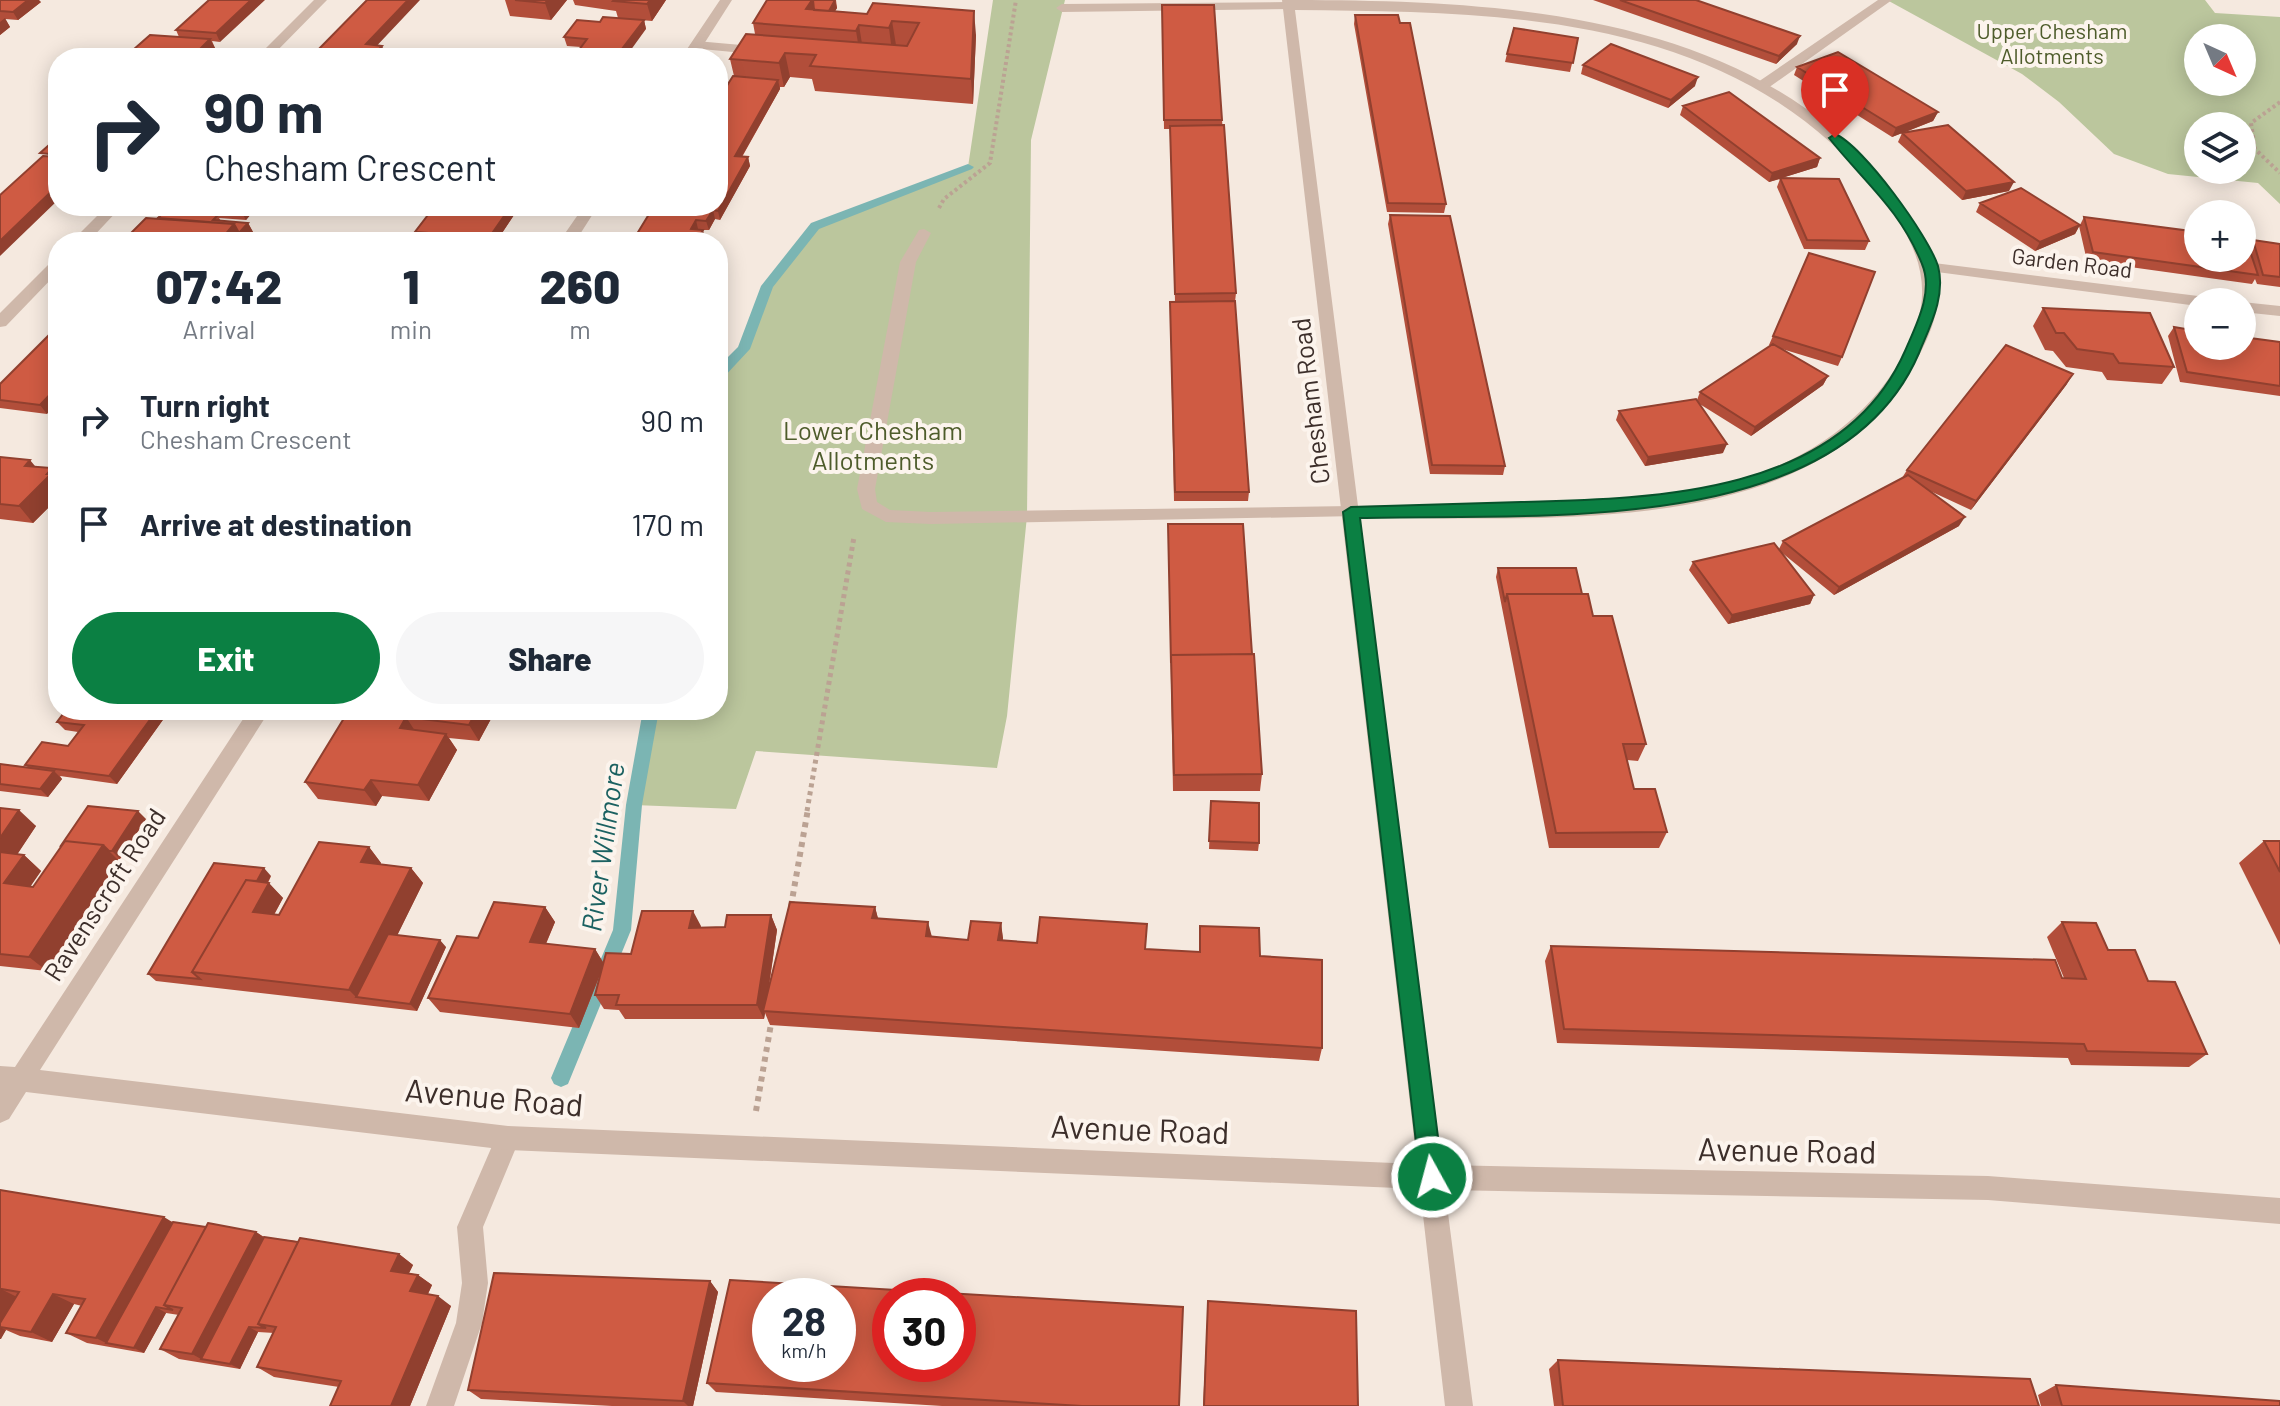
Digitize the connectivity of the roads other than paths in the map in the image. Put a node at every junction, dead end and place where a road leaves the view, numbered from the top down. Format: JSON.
{"nodes":[{"id":1,"x":321,"y":0,"type":"edge"},
{"id":2,"x":726,"y":0,"type":"edge"},
{"id":3,"x":1886,"y":0,"type":"edge"},
{"id":4,"x":1288,"y":3,"type":"edge"},
{"id":5,"x":1062,"y":8,"type":"dead end"},
{"id":6,"x":696,"y":45,"type":"junction"},
{"id":7,"x":273,"y":48,"type":"edge"},
{"id":8,"x":694,"y":48,"type":"edge"},
{"id":9,"x":773,"y":52,"type":"edge"},
{"id":10,"x":1763,"y":85,"type":"junction"},
{"id":11,"x":105,"y":216,"type":"edge"},
{"id":12,"x":89,"y":232,"type":"edge"},
{"id":13,"x":924,"y":233,"type":"road end"},
{"id":14,"x":1931,"y":267,"type":"junction"},
{"id":15,"x":48,"y":273,"type":"edge"},
{"id":16,"x":2184,"y":299,"type":"edge"},
{"id":17,"x":2256,"y":308,"type":"edge"},
{"id":18,"x":2280,"y":311,"type":"edge"},
{"id":19,"x":0,"y":322,"type":"edge"},
{"id":20,"x":1351,"y":512,"type":"junction"},
{"id":21,"x":253,"y":720,"type":"edge"},
{"id":22,"x":9,"y":1078,"type":"edge"},
{"id":23,"x":0,"y":1111,"type":"edge"},
{"id":24,"x":508,"y":1138,"type":"junction"},
{"id":25,"x":1432,"y":1177,"type":"junction"},
{"id":26,"x":2280,"y":1211,"type":"edge"},
{"id":27,"x":440,"y":1406,"type":"edge"},
{"id":28,"x":1459,"y":1406,"type":"edge"}],
"edges":[{"from":1,"to":7,"type":"street"},
{"from":2,"to":6,"type":"street"},
{"from":3,"to":10,"type":"street"},
{"from":4,"to":5,"type":"street"},
{"from":4,"to":10,"type":"street"},
{"from":4,"to":20,"type":"street","name":"Chesham Road"},
{"from":6,"to":8,"type":"street"},
{"from":6,"to":9,"type":"street"},
{"from":10,"to":14,"type":"street"},
{"from":11,"to":12,"type":"street"},
{"from":13,"to":20,"type":"street"},
{"from":14,"to":16,"type":"street","name":"Garden Road"},
{"from":14,"to":20,"type":"street"},
{"from":15,"to":19,"type":"street"},
{"from":17,"to":18,"type":"street"},
{"from":20,"to":25,"type":"street","name":"Chesham Road"},
{"from":21,"to":22,"type":"street","name":"Ravenscroft Road"},
{"from":22,"to":23,"type":"street","name":"Ravenscroft Road"},
{"from":22,"to":24,"type":"street","name":"Avenue Road"},
{"from":24,"to":25,"type":"street","name":"Avenue Road"},
{"from":24,"to":27,"type":"street"},
{"from":25,"to":26,"type":"street","name":"Avenue Road"},
{"from":25,"to":28,"type":"street","name":"Chesham Road"}]}
